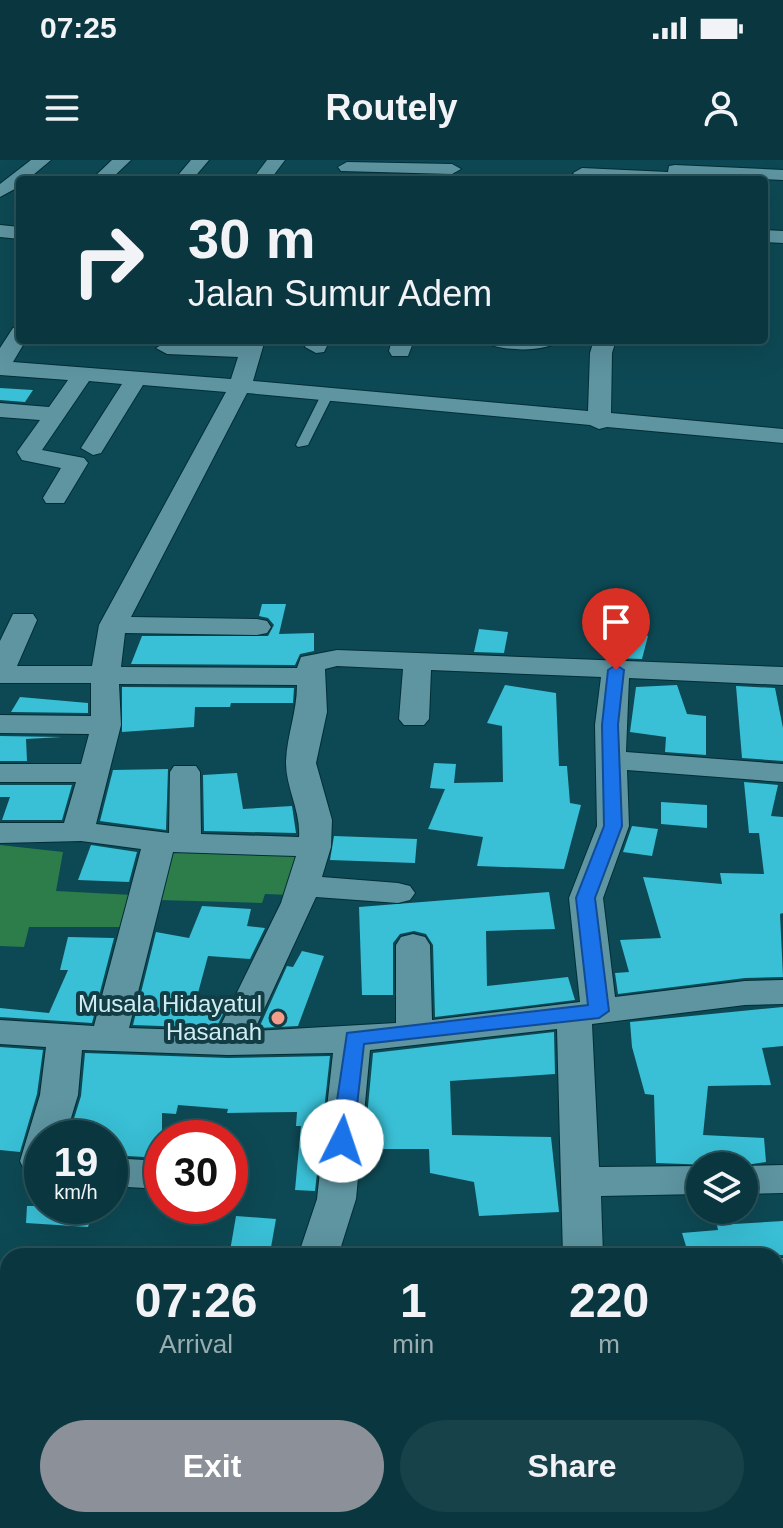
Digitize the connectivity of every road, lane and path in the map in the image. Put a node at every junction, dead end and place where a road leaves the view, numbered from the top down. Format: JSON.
{"nodes":[{"id":1,"x":42,"y":160,"type":"edge"},
{"id":2,"x":122,"y":160,"type":"edge"},
{"id":3,"x":200,"y":160,"type":"edge"},
{"id":4,"x":747,"y":160,"type":"edge"},
{"id":5,"x":783,"y":162,"type":"edge"},
{"id":6,"x":345,"y":169,"type":"edge"},
{"id":7,"x":452,"y":169,"type":"dead end"},
{"id":8,"x":674,"y":172,"type":"edge"},
{"id":9,"x":582,"y":173,"type":"dead end"},
{"id":10,"x":783,"y":175,"type":"edge"},
{"id":11,"x":28,"y":176,"type":"edge"},
{"id":12,"x":104,"y":176,"type":"edge"},
{"id":13,"x":186,"y":176,"type":"edge"},
{"id":14,"x":16,"y":339,"type":"edge"},
{"id":15,"x":604,"y":344,"type":"edge"},
{"id":16,"x":253,"y":346,"type":"edge"},
{"id":17,"x":167,"y":348,"type":"dead end"},
{"id":18,"x":1,"y":366,"type":"edge"},
{"id":19,"x":82,"y":375,"type":"junction"},
{"id":20,"x":136,"y":379,"type":"junction"},
{"id":21,"x":240,"y":386,"type":"junction"},
{"id":22,"x":327,"y":395,"type":"junction"},
{"id":23,"x":0,"y":410,"type":"edge"},
{"id":24,"x":54,"y":414,"type":"junction"},
{"id":25,"x":599,"y":422,"type":"junction"},
{"id":26,"x":783,"y":436,"type":"edge"},
{"id":27,"x":302,"y":445,"type":"dead end"},
{"id":28,"x":93,"y":448,"type":"dead end"},
{"id":29,"x":55,"y":498,"type":"dead end"},
{"id":30,"x":23,"y":620,"type":"dead end"},
{"id":31,"x":113,"y":625,"type":"junction"},
{"id":32,"x":257,"y":627,"type":"dead end"},
{"id":33,"x":418,"y":660,"type":"junction"},
{"id":34,"x":616,"y":670,"type":"junction"},
{"id":35,"x":0,"y":673,"type":"edge"},
{"id":36,"x":105,"y":676,"type":"junction"},
{"id":37,"x":783,"y":676,"type":"edge"},
{"id":38,"x":313,"y":677,"type":"junction"},
{"id":39,"x":783,"y":683,"type":"edge"},
{"id":40,"x":414,"y":719,"type":"dead end"},
{"id":41,"x":0,"y":724,"type":"edge"},
{"id":42,"x":106,"y":725,"type":"junction"},
{"id":43,"x":613,"y":760,"type":"junction"},
{"id":44,"x":185,"y":772,"type":"dead end"},
{"id":45,"x":0,"y":773,"type":"edge"},
{"id":46,"x":96,"y":773,"type":"junction"},
{"id":47,"x":783,"y":773,"type":"edge"},
{"id":48,"x":79,"y":832,"type":"junction"},
{"id":49,"x":0,"y":833,"type":"edge"},
{"id":50,"x":172,"y":842,"type":"junction"},
{"id":51,"x":315,"y":847,"type":"junction"},
{"id":52,"x":304,"y":886,"type":"junction"},
{"id":53,"x":398,"y":893,"type":"dead end"},
{"id":54,"x":413,"y":945,"type":"dead end"},
{"id":55,"x":783,"y":992,"type":"edge"},
{"id":56,"x":587,"y":1013,"type":"junction"},
{"id":57,"x":0,"y":1032,"type":"edge"},
{"id":58,"x":414,"y":1033,"type":"junction"},
{"id":59,"x":65,"y":1037,"type":"junction"},
{"id":60,"x":109,"y":1037,"type":"junction"},
{"id":61,"x":354,"y":1038,"type":"junction"},
{"id":62,"x":230,"y":1042,"type":"junction"},
{"id":63,"x":51,"y":1120,"type":"edge"},
{"id":64,"x":783,"y":1179,"type":"edge"},
{"id":65,"x":686,"y":1180,"type":"edge"},
{"id":66,"x":758,"y":1180,"type":"edge"},
{"id":67,"x":581,"y":1182,"type":"junction"},
{"id":68,"x":321,"y":1248,"type":"edge"},
{"id":69,"x":583,"y":1248,"type":"edge"}],
"edges":[{"from":1,"to":11,"type":"street"},
{"from":2,"to":12,"type":"street"},
{"from":3,"to":13,"type":"street"},
{"from":4,"to":5,"type":"street"},
{"from":6,"to":7,"type":"street"},
{"from":8,"to":9,"type":"street"},
{"from":8,"to":10,"type":"street"},
{"from":14,"to":18,"type":"street"},
{"from":15,"to":25,"type":"street"},
{"from":16,"to":17,"type":"street"},
{"from":16,"to":21,"type":"street"},
{"from":18,"to":19,"type":"street"},
{"from":19,"to":20,"type":"street"},
{"from":19,"to":24,"type":"street"},
{"from":20,"to":21,"type":"street"},
{"from":20,"to":28,"type":"street"},
{"from":21,"to":22,"type":"street"},
{"from":21,"to":31,"type":"street"},
{"from":22,"to":25,"type":"street"},
{"from":22,"to":27,"type":"lane"},
{"from":23,"to":24,"type":"street"},
{"from":24,"to":29,"type":"street"},
{"from":25,"to":26,"type":"street"},
{"from":30,"to":35,"type":"street"},
{"from":31,"to":32,"type":"street"},
{"from":31,"to":36,"type":"street"},
{"from":33,"to":34,"type":"street"},
{"from":33,"to":38,"type":"street"},
{"from":33,"to":40,"type":"street"},
{"from":34,"to":37,"type":"street"},
{"from":34,"to":43,"type":"street"},
{"from":35,"to":36,"type":"street"},
{"from":36,"to":38,"type":"street"},
{"from":36,"to":42,"type":"street"},
{"from":37,"to":39,"type":"street"},
{"from":38,"to":51,"type":"street"},
{"from":41,"to":42,"type":"street"},
{"from":42,"to":46,"type":"street"},
{"from":43,"to":47,"type":"street"},
{"from":43,"to":56,"type":"street"},
{"from":44,"to":50,"type":"street"},
{"from":45,"to":46,"type":"street"},
{"from":46,"to":48,"type":"street"},
{"from":48,"to":49,"type":"street"},
{"from":48,"to":50,"type":"street"},
{"from":50,"to":51,"type":"street"},
{"from":50,"to":60,"type":"street"},
{"from":51,"to":52,"type":"street"},
{"from":52,"to":53,"type":"street"},
{"from":52,"to":62,"type":"street"},
{"from":54,"to":58,"type":"street"},
{"from":55,"to":56,"type":"street"},
{"from":56,"to":58,"type":"street"},
{"from":56,"to":67,"type":"street"},
{"from":57,"to":59,"type":"street"},
{"from":58,"to":61,"type":"street"},
{"from":59,"to":60,"type":"street"},
{"from":59,"to":63,"type":"street"},
{"from":60,"to":62,"type":"street"},
{"from":61,"to":62,"type":"street"},
{"from":61,"to":68,"type":"street"},
{"from":64,"to":66,"type":"street"},
{"from":65,"to":67,"type":"street"},
{"from":67,"to":69,"type":"street"}]}
